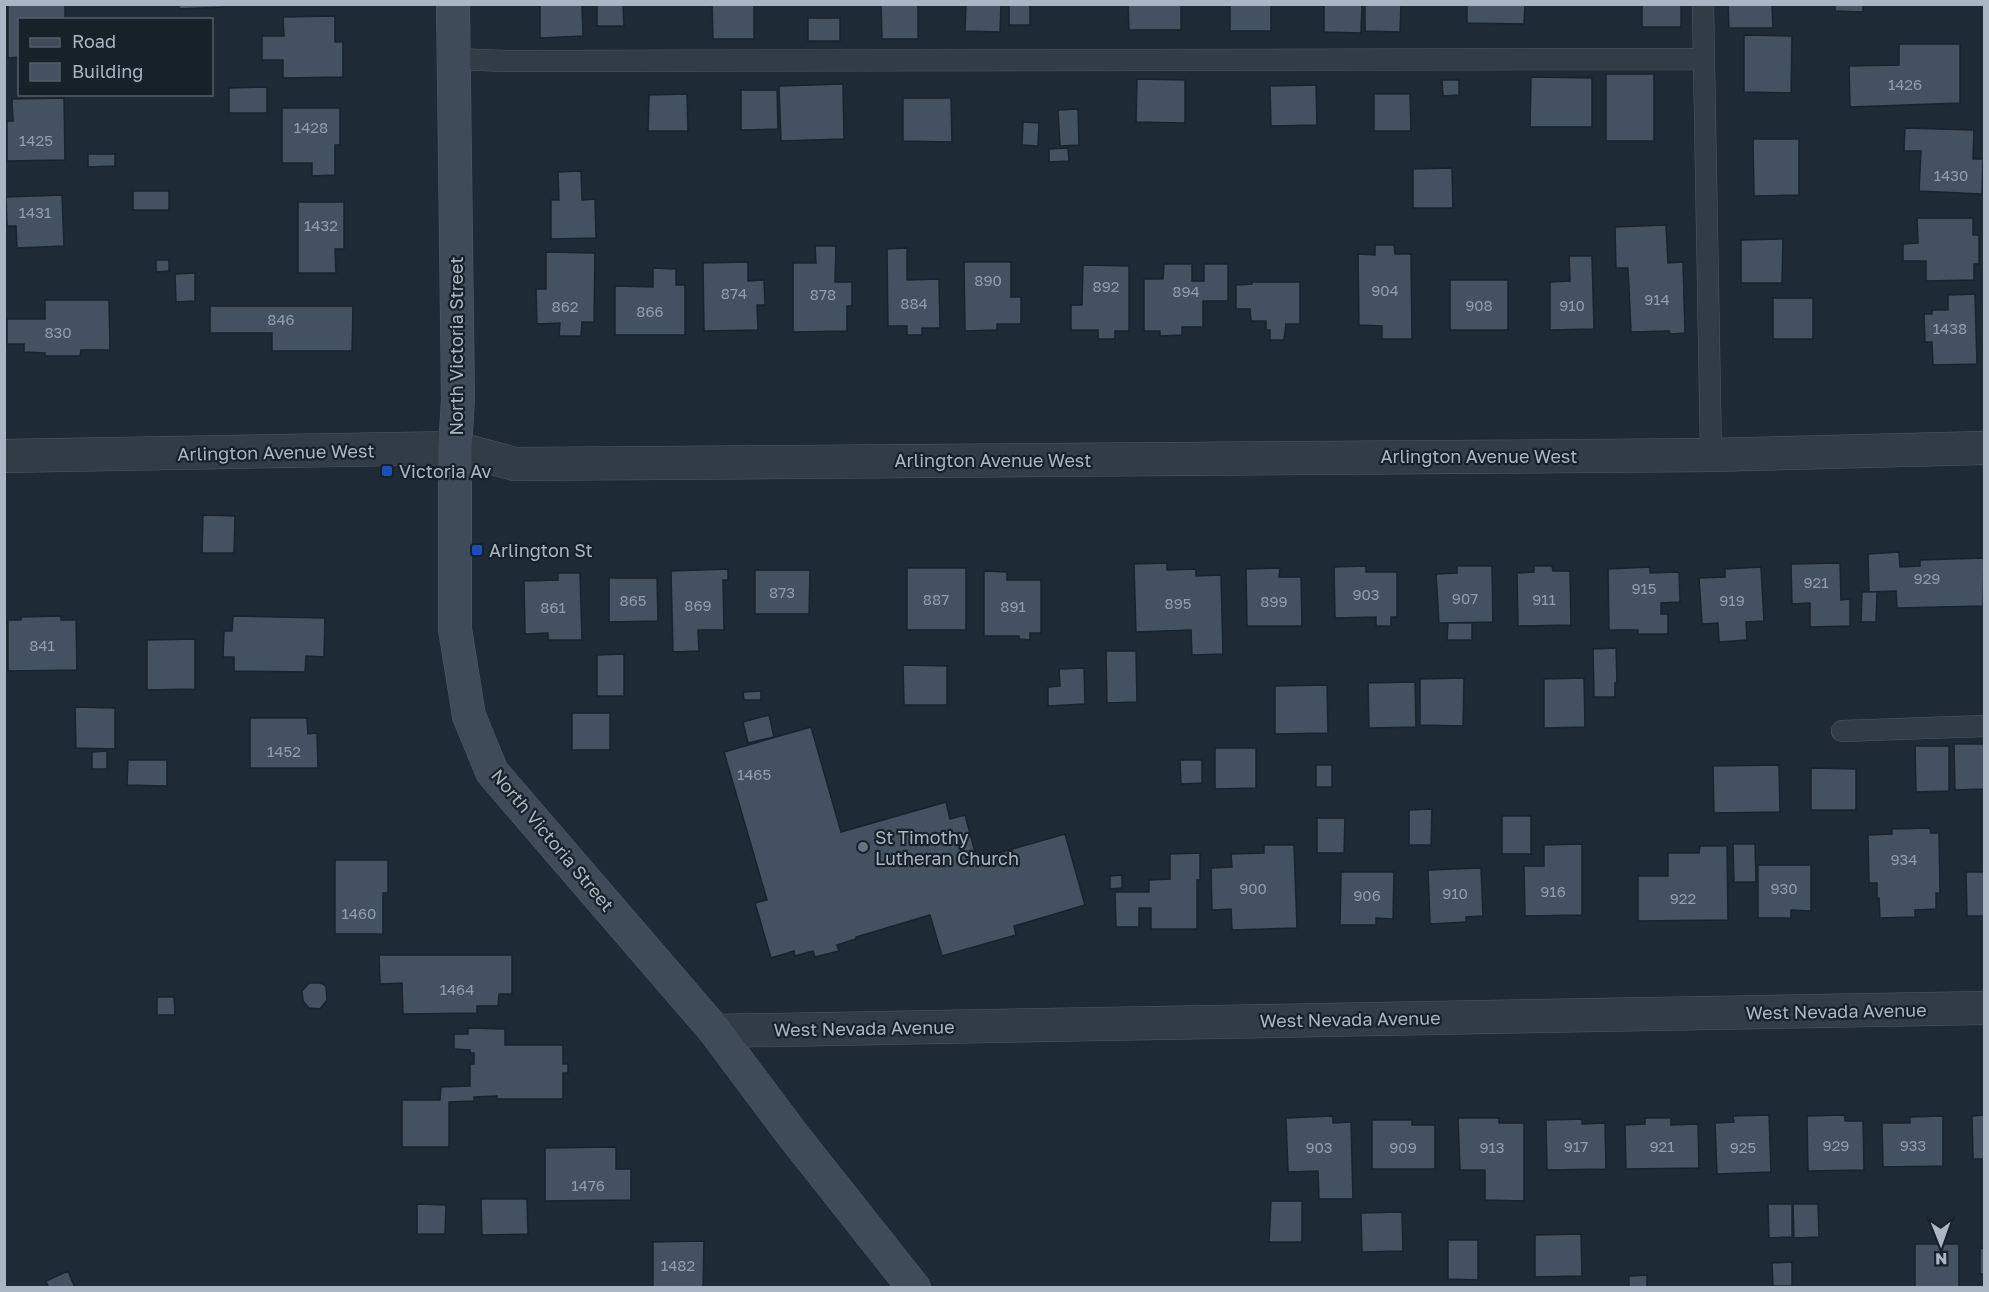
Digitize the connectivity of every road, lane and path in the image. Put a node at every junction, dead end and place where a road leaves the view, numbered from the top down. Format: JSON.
{"nodes":[{"id":1,"x":453,"y":4,"type":"edge"},
{"id":2,"x":1703,"y":4,"type":"edge"},
{"id":3,"x":454,"y":59,"type":"junction"},
{"id":4,"x":1703,"y":59,"type":"junction"},
{"id":5,"x":455,"y":448,"type":"junction"},
{"id":6,"x":1984,"y":448,"type":"edge"},
{"id":7,"x":1711,"y":455,"type":"junction"},
{"id":8,"x":4,"y":456,"type":"edge"},
{"id":9,"x":1984,"y":726,"type":"edge"},
{"id":10,"x":1842,"y":731,"type":"dead end"},
{"id":11,"x":1984,"y":1008,"type":"edge"},
{"id":12,"x":715,"y":1031,"type":"junction"},
{"id":13,"x":914,"y":1287,"type":"edge"}],
"edges":[{"from":1,"to":3,"type":"street","name":"North Victoria Street"},
{"from":2,"to":4,"type":"lane"},
{"from":3,"to":4,"type":"lane"},
{"from":3,"to":5,"type":"street","name":"North Victoria Street"},
{"from":4,"to":7,"type":"lane"},
{"from":5,"to":7,"type":"street","name":"Arlington Avenue West"},
{"from":5,"to":8,"type":"street","name":"Arlington Avenue West"},
{"from":5,"to":12,"type":"street","name":"North Victoria Street"},
{"from":6,"to":7,"type":"street","name":"Arlington Avenue West"},
{"from":9,"to":10,"type":"lane"},
{"from":11,"to":12,"type":"street","name":"West Nevada Avenue"},
{"from":12,"to":13,"type":"street","name":"North Victoria Street"}]}
